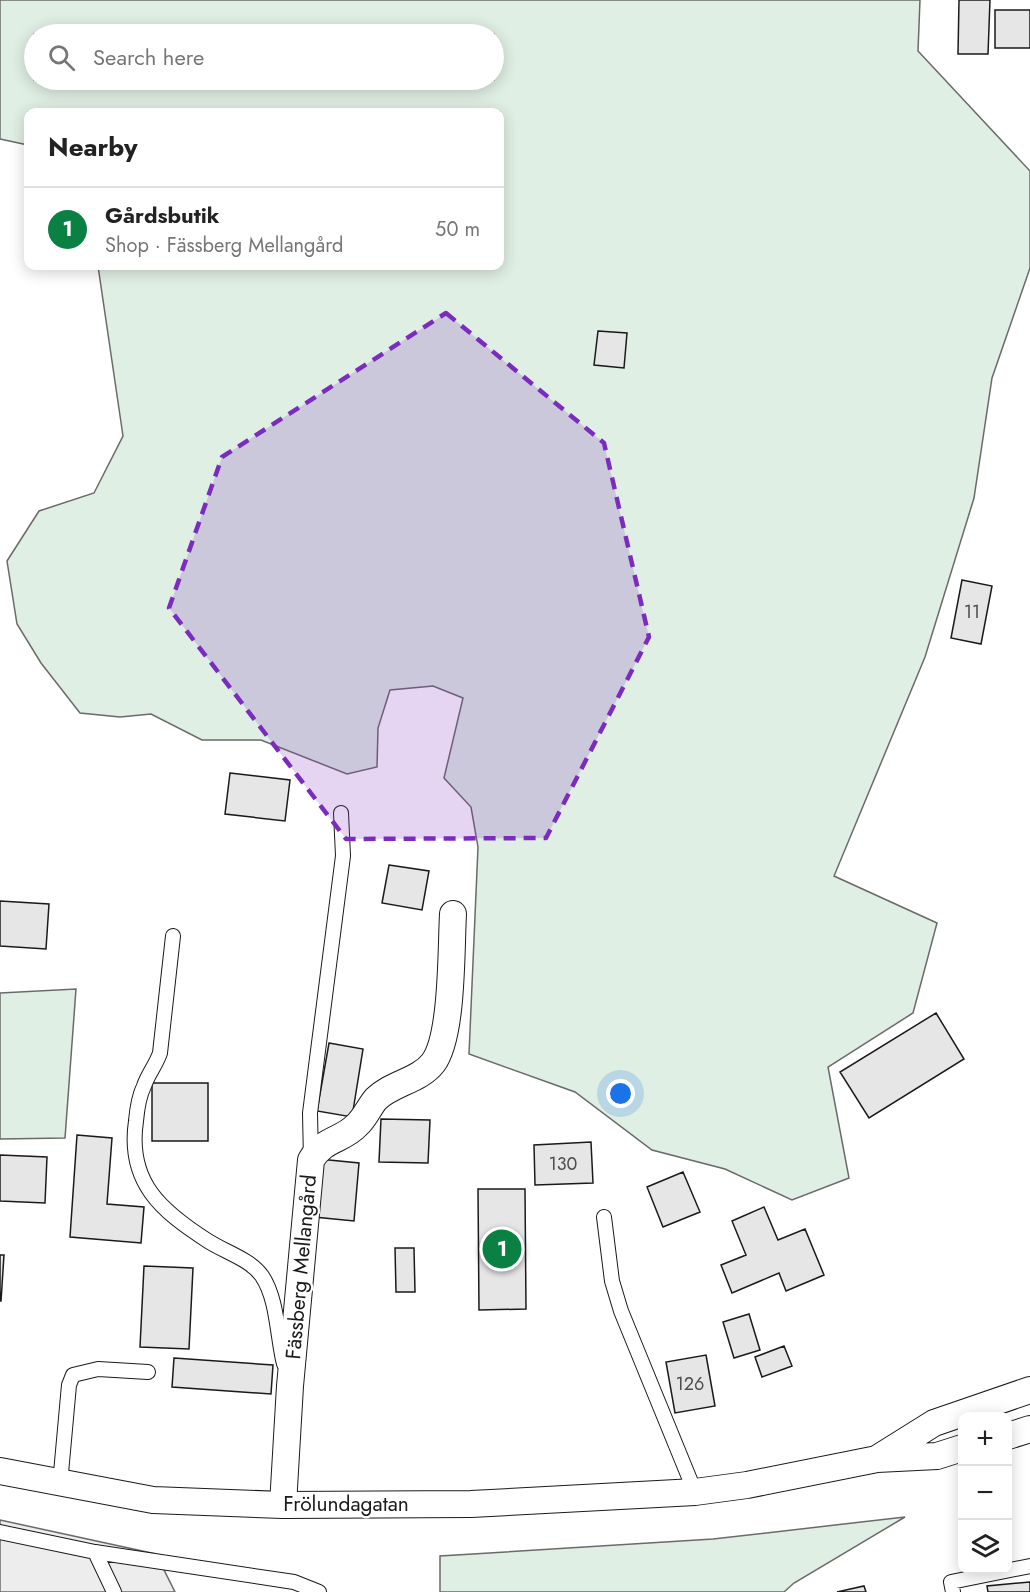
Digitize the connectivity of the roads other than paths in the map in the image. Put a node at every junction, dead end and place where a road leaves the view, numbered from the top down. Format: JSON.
{"nodes":[{"id":1,"x":341,"y":813,"type":"dead end"},
{"id":2,"x":453,"y":914,"type":"dead end"},
{"id":3,"x":173,"y":936,"type":"dead end"},
{"id":4,"x":310,"y":1160,"type":"junction"},
{"id":5,"x":604,"y":1217,"type":"dead end"},
{"id":6,"x":148,"y":1372,"type":"dead end"},
{"id":7,"x":290,"y":1386,"type":"junction"},
{"id":8,"x":1030,"y":1390,"type":"edge"},
{"id":9,"x":1030,"y":1429,"type":"edge"},
{"id":10,"x":1012,"y":1435,"type":"edge"},
{"id":11,"x":958,"y":1449,"type":"edge"},
{"id":12,"x":877,"y":1459,"type":"junction"},
{"id":13,"x":0,"y":1472,"type":"edge"},
{"id":14,"x":60,"y":1484,"type":"junction"},
{"id":15,"x":695,"y":1492,"type":"junction"},
{"id":16,"x":283,"y":1505,"type":"junction"},
{"id":17,"x":0,"y":1532,"type":"edge"},
{"id":18,"x":95,"y":1552,"type":"junction"},
{"id":19,"x":1030,"y":1566,"type":"edge"},
{"id":20,"x":114,"y":1592,"type":"edge"},
{"id":21,"x":320,"y":1592,"type":"edge"},
{"id":22,"x":953,"y":1592,"type":"edge"}],
"edges":[{"from":1,"to":4,"type":"lane"},
{"from":2,"to":4,"type":"street","name":"Fässberg Mellangård"},
{"from":3,"to":7,"type":"lane"},
{"from":4,"to":7,"type":"street","name":"Fässberg Mellangård"},
{"from":5,"to":15,"type":"lane"},
{"from":6,"to":14,"type":"lane"},
{"from":7,"to":16,"type":"street","name":"Fässberg Mellangård"},
{"from":8,"to":12,"type":"street","name":"Frölundagatan"},
{"from":9,"to":10,"type":"street"},
{"from":11,"to":12,"type":"street","name":"Frölundagatan"},
{"from":12,"to":15,"type":"street","name":"Frölundagatan"},
{"from":13,"to":14,"type":"street","name":"Frölundagatan"},
{"from":14,"to":16,"type":"street","name":"Frölundagatan"},
{"from":15,"to":16,"type":"street","name":"Frölundagatan"},
{"from":17,"to":18,"type":"lane"},
{"from":18,"to":20,"type":"lane"},
{"from":18,"to":21,"type":"lane"},
{"from":19,"to":22,"type":"lane"}]}
